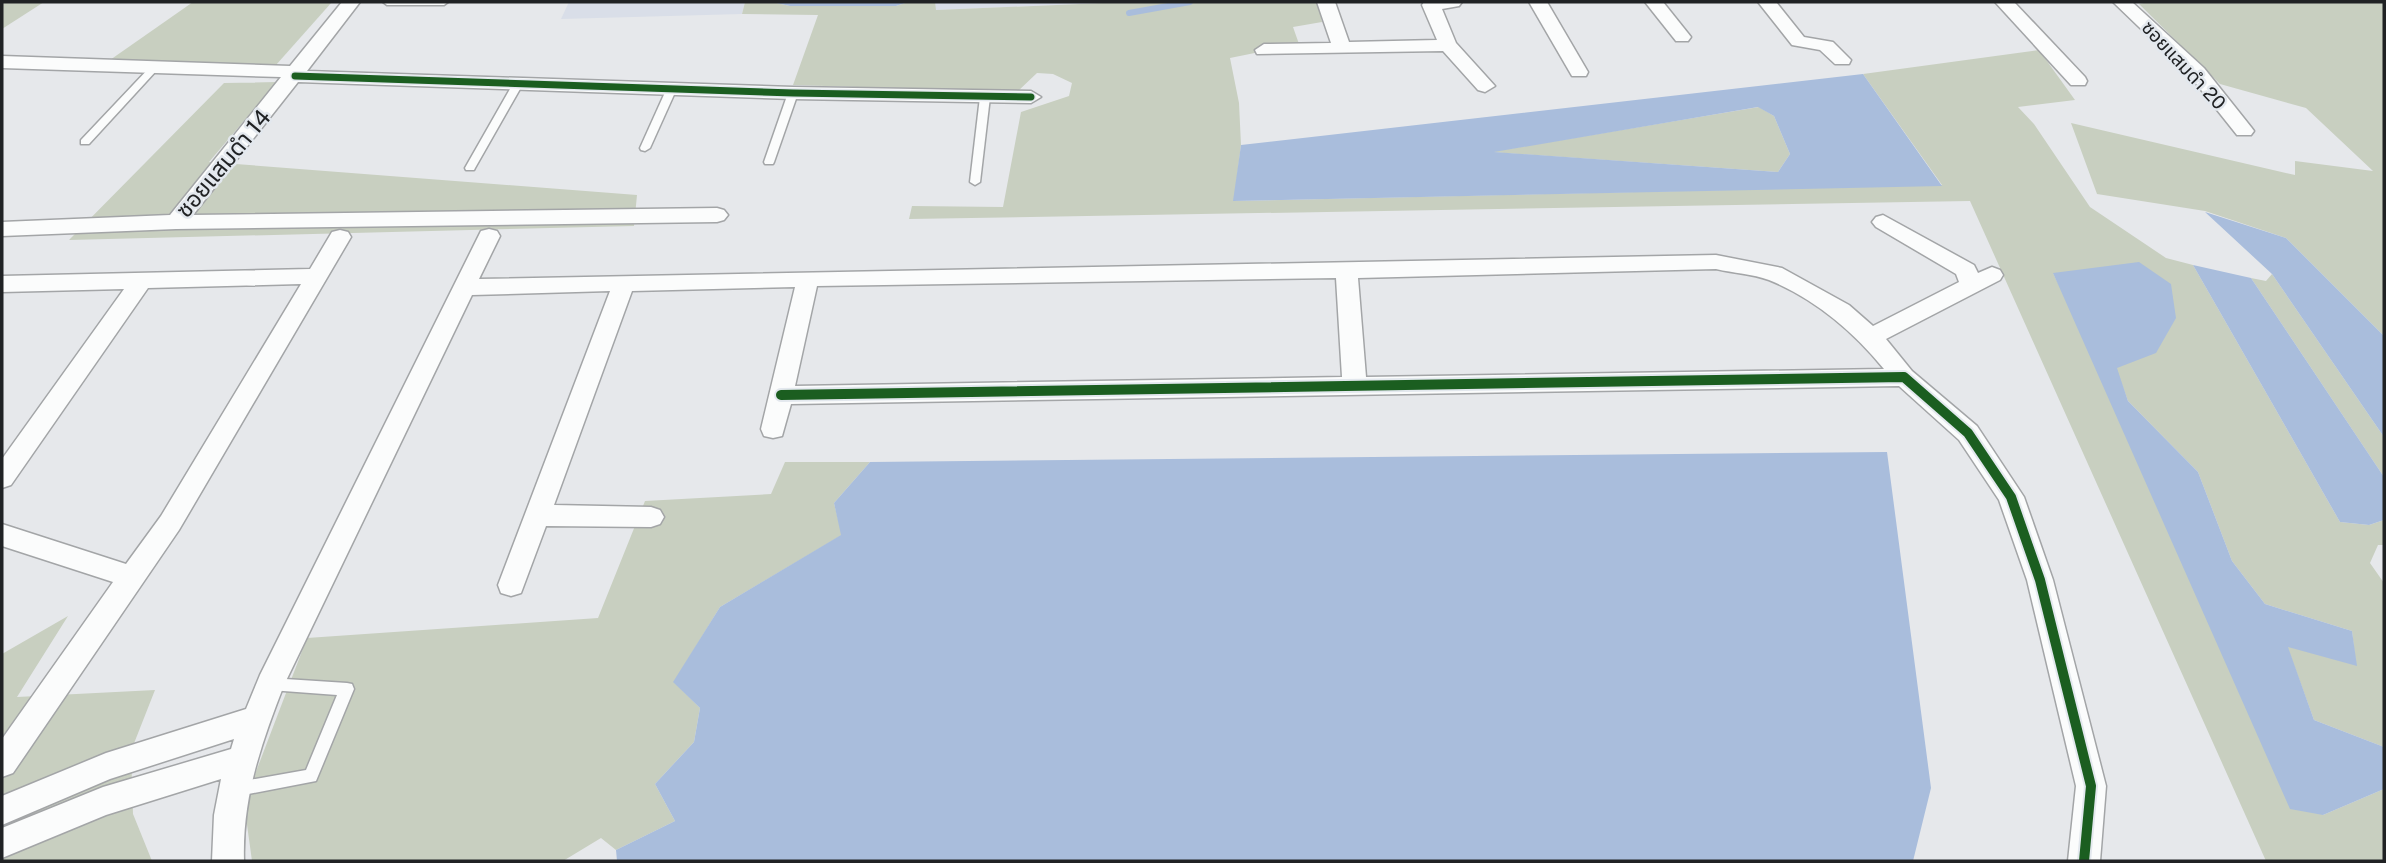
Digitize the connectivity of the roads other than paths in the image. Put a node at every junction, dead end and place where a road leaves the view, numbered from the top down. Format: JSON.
{"nodes":[{"id":1,"x":351,"y":2,"type":"edge"},
{"id":2,"x":387,"y":2,"type":"edge"},
{"id":3,"x":444,"y":2,"type":"edge"},
{"id":4,"x":1326,"y":2,"type":"edge"},
{"id":5,"x":1453,"y":2,"type":"edge"},
{"id":6,"x":1538,"y":2,"type":"edge"},
{"id":7,"x":1654,"y":2,"type":"edge"},
{"id":8,"x":1767,"y":2,"type":"edge"},
{"id":9,"x":2004,"y":2,"type":"edge"},
{"id":10,"x":2122,"y":2,"type":"edge"},
{"id":11,"x":1430,"y":3,"type":"edge"},
{"id":12,"x":1682,"y":37,"type":"dead end"},
{"id":13,"x":1448,"y":45,"type":"junction"},
{"id":14,"x":1340,"y":46,"type":"junction"},
{"id":15,"x":1264,"y":50,"type":"dead end"},
{"id":16,"x":1842,"y":60,"type":"dead end"},
{"id":17,"x":2,"y":62,"type":"edge"},
{"id":18,"x":154,"y":68,"type":"junction"},
{"id":19,"x":1579,"y":72,"type":"dead end"},
{"id":20,"x":296,"y":74,"type":"junction"},
{"id":21,"x":2078,"y":81,"type":"dead end"},
{"id":22,"x":519,"y":82,"type":"junction"},
{"id":23,"x":1485,"y":86,"type":"dead end"},
{"id":24,"x":672,"y":88,"type":"junction"},
{"id":25,"x":793,"y":93,"type":"junction"},
{"id":26,"x":985,"y":97,"type":"junction"},
{"id":27,"x":1031,"y":97,"type":"dead end"},
{"id":28,"x":2244,"y":131,"type":"dead end"},
{"id":29,"x":85,"y":142,"type":"dead end"},
{"id":30,"x":645,"y":148,"type":"dead end"},
{"id":31,"x":769,"y":162,"type":"dead end"},
{"id":32,"x":470,"y":168,"type":"dead end"},
{"id":33,"x":975,"y":182,"type":"dead end"},
{"id":34,"x":717,"y":215,"type":"dead end"},
{"id":35,"x":176,"y":222,"type":"junction"},
{"id":36,"x":1883,"y":222,"type":"dead end"},
{"id":37,"x":2,"y":229,"type":"edge"},
{"id":38,"x":489,"y":236,"type":"dead end"},
{"id":39,"x":340,"y":237,"type":"dead end"},
{"id":40,"x":1346,"y":270,"type":"junction"},
{"id":41,"x":1992,"y":275,"type":"dead end"},
{"id":42,"x":317,"y":276,"type":"junction"},
{"id":43,"x":808,"y":279,"type":"junction"},
{"id":44,"x":142,"y":280,"type":"junction"},
{"id":45,"x":2,"y":285,"type":"edge"},
{"id":46,"x":624,"y":285,"type":"junction"},
{"id":47,"x":1971,"y":286,"type":"junction"},
{"id":48,"x":463,"y":287,"type":"junction"},
{"id":49,"x":1871,"y":337,"type":"junction"},
{"id":50,"x":1905,"y":377,"type":"junction"},
{"id":51,"x":1355,"y":386,"type":"junction"},
{"id":52,"x":781,"y":395,"type":"junction"},
{"id":53,"x":773,"y":429,"type":"dead end"},
{"id":54,"x":2,"y":478,"type":"edge"},
{"id":55,"x":540,"y":515,"type":"junction"},
{"id":56,"x":651,"y":517,"type":"dead end"},
{"id":57,"x":2,"y":535,"type":"edge"},
{"id":58,"x":134,"y":578,"type":"junction"},
{"id":59,"x":511,"y":585,"type":"dead end"},
{"id":60,"x":270,"y":684,"type":"junction"},
{"id":61,"x":256,"y":719,"type":"junction"},
{"id":62,"x":242,"y":759,"type":"junction"},
{"id":63,"x":2,"y":763,"type":"edge"},
{"id":64,"x":234,"y":790,"type":"junction"},
{"id":65,"x":2,"y":811,"type":"edge"},
{"id":66,"x":2,"y":843,"type":"edge"},
{"id":67,"x":228,"y":861,"type":"edge"},
{"id":68,"x":2084,"y":861,"type":"edge"}],
"edges":[{"from":1,"to":20,"type":"street","name":"ซอยแสมดำ 14"},
{"from":2,"to":3,"type":"lane"},
{"from":4,"to":14,"type":"street"},
{"from":5,"to":11,"type":"street"},
{"from":6,"to":19,"type":"street"},
{"from":7,"to":12,"type":"street"},
{"from":8,"to":16,"type":"street"},
{"from":9,"to":21,"type":"street"},
{"from":10,"to":28,"type":"street","name":"ซอยแสมดำ 20"},
{"from":11,"to":13,"type":"street"},
{"from":13,"to":14,"type":"street"},
{"from":13,"to":23,"type":"street"},
{"from":14,"to":15,"type":"street"},
{"from":17,"to":18,"type":"street"},
{"from":18,"to":20,"type":"street"},
{"from":18,"to":29,"type":"lane"},
{"from":20,"to":22,"type":"street"},
{"from":20,"to":35,"type":"street","name":"ซอยแสมดำ 14"},
{"from":22,"to":24,"type":"street"},
{"from":22,"to":32,"type":"lane"},
{"from":24,"to":25,"type":"street"},
{"from":24,"to":30,"type":"lane"},
{"from":25,"to":26,"type":"street"},
{"from":25,"to":31,"type":"lane"},
{"from":26,"to":27,"type":"street"},
{"from":26,"to":33,"type":"lane"},
{"from":34,"to":35,"type":"street"},
{"from":35,"to":37,"type":"street","name":"ซอยแสมดำ 14"},
{"from":36,"to":47,"type":"street"},
{"from":38,"to":48,"type":"street"},
{"from":39,"to":42,"type":"street"},
{"from":40,"to":43,"type":"street"},
{"from":40,"to":49,"type":"street"},
{"from":40,"to":51,"type":"street"},
{"from":41,"to":47,"type":"street"},
{"from":42,"to":44,"type":"street"},
{"from":42,"to":58,"type":"street"},
{"from":43,"to":46,"type":"street"},
{"from":43,"to":52,"type":"street"},
{"from":44,"to":45,"type":"street"},
{"from":44,"to":54,"type":"street"},
{"from":46,"to":48,"type":"street"},
{"from":46,"to":55,"type":"street"},
{"from":47,"to":49,"type":"street"},
{"from":48,"to":60,"type":"street"},
{"from":49,"to":50,"type":"street"},
{"from":50,"to":51,"type":"street"},
{"from":50,"to":68,"type":"street"},
{"from":51,"to":52,"type":"street"},
{"from":52,"to":53,"type":"street"},
{"from":55,"to":56,"type":"street"},
{"from":55,"to":59,"type":"street"},
{"from":57,"to":58,"type":"street"},
{"from":58,"to":63,"type":"street"},
{"from":60,"to":61,"type":"street"},
{"from":60,"to":64,"type":"lane"},
{"from":61,"to":62,"type":"street"},
{"from":61,"to":65,"type":"street"},
{"from":62,"to":64,"type":"street"},
{"from":62,"to":66,"type":"street"},
{"from":64,"to":67,"type":"street"}]}
